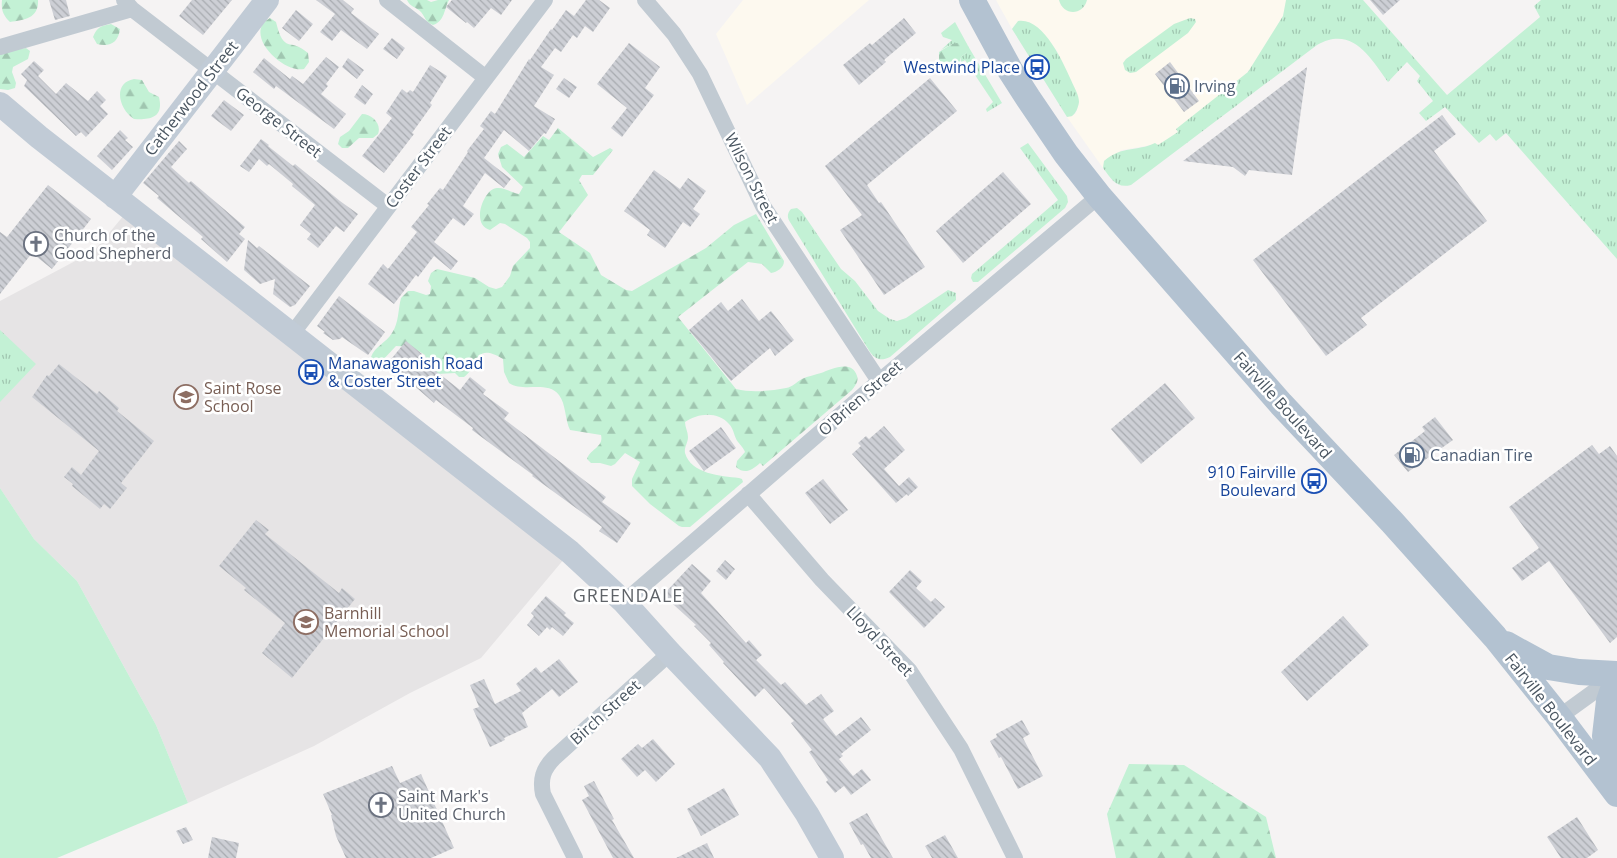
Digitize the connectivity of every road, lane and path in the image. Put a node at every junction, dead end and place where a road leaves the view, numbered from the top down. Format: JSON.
{"nodes":[{"id":1,"x":267,"y":0,"type":"edge"},
{"id":2,"x":387,"y":0,"type":"edge"},
{"id":3,"x":545,"y":0,"type":"edge"},
{"id":4,"x":645,"y":0,"type":"edge"},
{"id":5,"x":972,"y":0,"type":"edge"},
{"id":6,"x":128,"y":4,"type":"edge"},
{"id":7,"x":0,"y":47,"type":"edge"},
{"id":8,"x":212,"y":71,"type":"junction"},
{"id":9,"x":486,"y":78,"type":"junction"},
{"id":10,"x":0,"y":104,"type":"edge"},
{"id":11,"x":1099,"y":196,"type":"junction"},
{"id":12,"x":115,"y":197,"type":"junction"},
{"id":13,"x":388,"y":206,"type":"junction"},
{"id":14,"x":292,"y":334,"type":"junction"},
{"id":15,"x":879,"y":381,"type":"junction"},
{"id":16,"x":748,"y":494,"type":"junction"},
{"id":17,"x":624,"y":602,"type":"junction"},
{"id":18,"x":1495,"y":638,"type":"junction"},
{"id":19,"x":670,"y":653,"type":"junction"},
{"id":20,"x":1617,"y":675,"type":"edge"},
{"id":21,"x":1559,"y":717,"type":"junction"},
{"id":22,"x":1617,"y":778,"type":"edge"},
{"id":23,"x":1617,"y":794,"type":"edge"},
{"id":24,"x":575,"y":858,"type":"edge"},
{"id":25,"x":832,"y":858,"type":"edge"},
{"id":26,"x":1015,"y":858,"type":"edge"}],
"edges":[{"from":1,"to":8,"type":"main road","name":"Catherwood Street"},
{"from":2,"to":9,"type":"street"},
{"from":3,"to":9,"type":"street","name":"Coster Street"},
{"from":4,"to":15,"type":"street","name":"Wilson Street"},
{"from":5,"to":11,"type":"main road","name":"Fairville Boulevard"},
{"from":6,"to":7,"type":"street"},
{"from":6,"to":8,"type":"street","name":"George Street"},
{"from":8,"to":12,"type":"main road","name":"Catherwood Street"},
{"from":8,"to":13,"type":"street","name":"George Street"},
{"from":9,"to":13,"type":"street","name":"Coster Street"},
{"from":10,"to":12,"type":"main road"},
{"from":11,"to":15,"type":"street","name":"O'Brien Street"},
{"from":11,"to":18,"type":"main road","name":"Fairville Boulevard"},
{"from":12,"to":14,"type":"main road"},
{"from":13,"to":14,"type":"street","name":"Coster Street"},
{"from":14,"to":17,"type":"main road"},
{"from":15,"to":16,"type":"street","name":"O'Brien Street"},
{"from":16,"to":17,"type":"street","name":"O'Brien Street"},
{"from":16,"to":26,"type":"street","name":"Lloyd Street"},
{"from":17,"to":19,"type":"main road"},
{"from":18,"to":20,"type":"main road"},
{"from":18,"to":21,"type":"main road","name":"Fairville Boulevard"},
{"from":19,"to":24,"type":"street","name":"Birch Street"},
{"from":19,"to":25,"type":"main road"},
{"from":20,"to":21,"type":"street"},
{"from":20,"to":22,"type":"main road"},
{"from":21,"to":23,"type":"main road","name":"Fairville Boulevard"}]}
